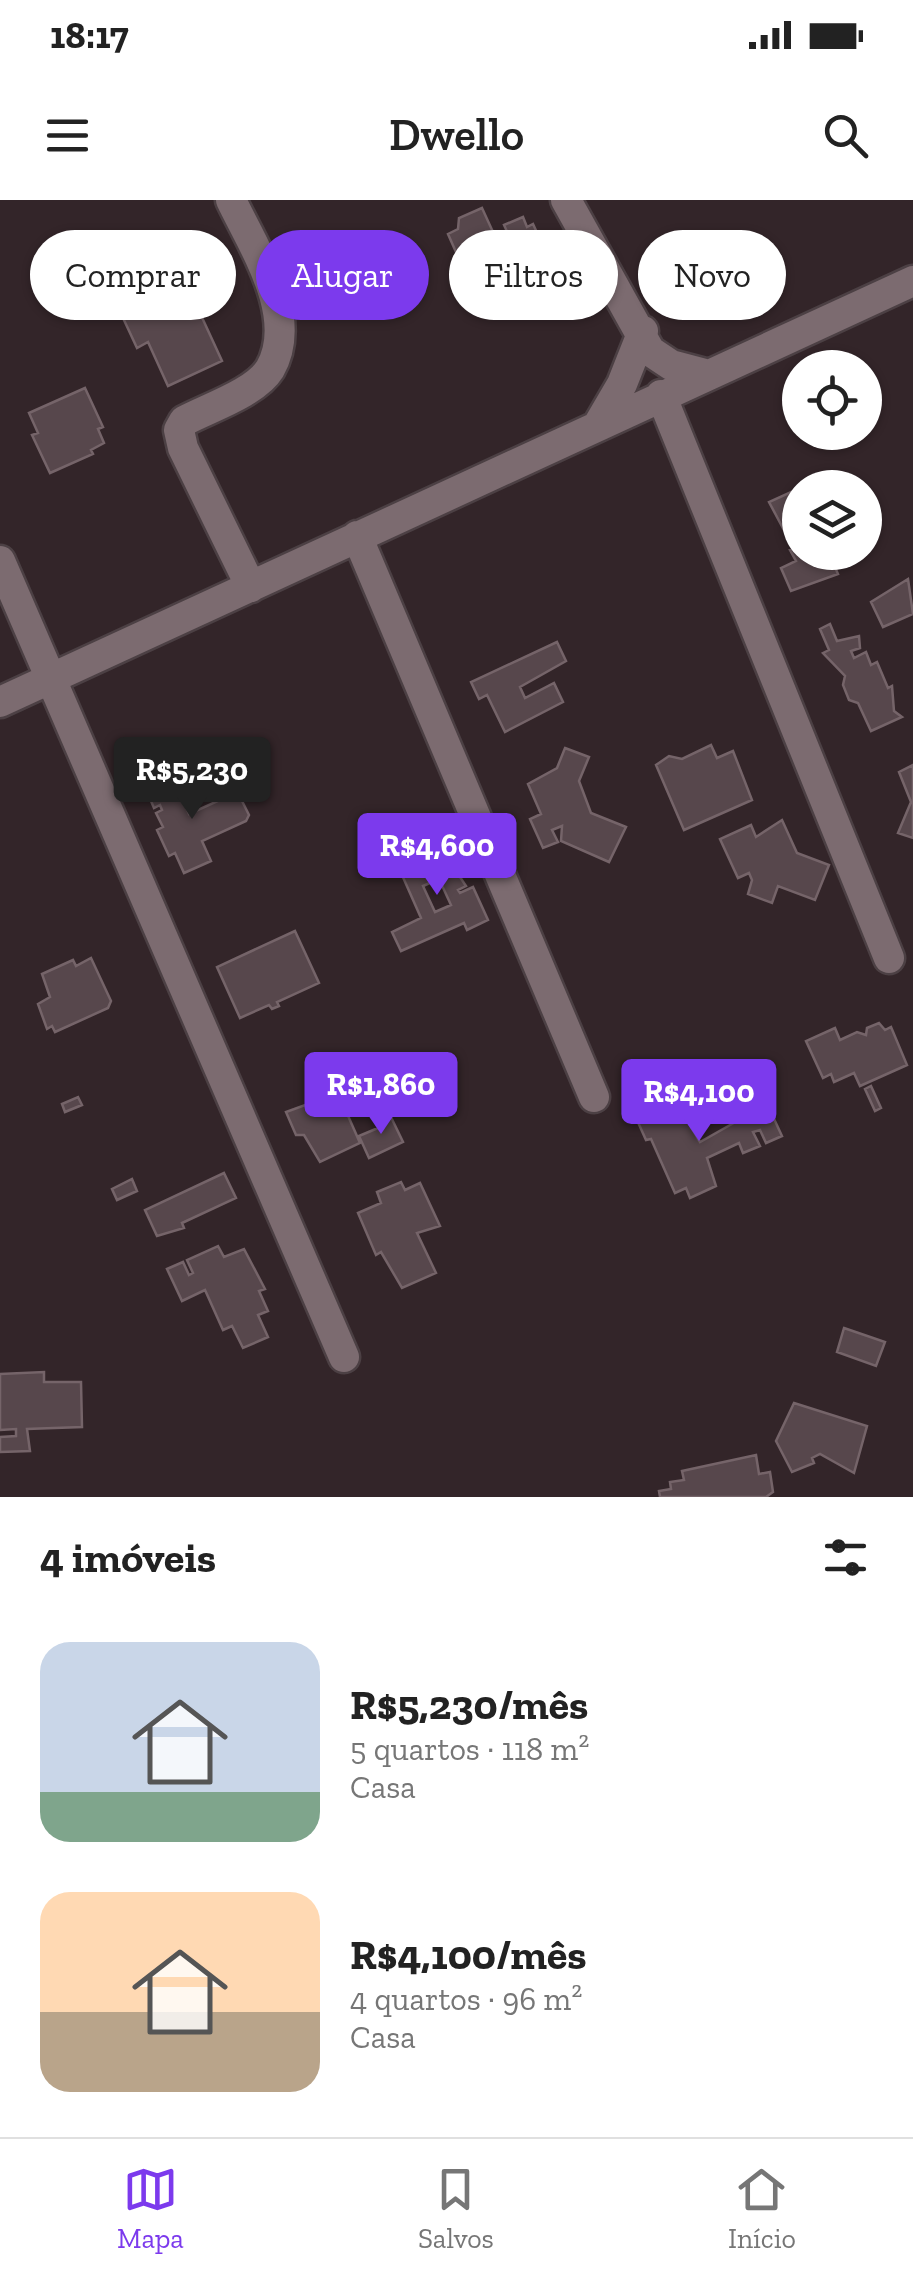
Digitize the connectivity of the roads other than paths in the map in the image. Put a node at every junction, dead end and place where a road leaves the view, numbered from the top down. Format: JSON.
{"nodes":[{"id":1,"x":232,"y":200,"type":"edge"},
{"id":2,"x":566,"y":200,"type":"edge"},
{"id":3,"x":913,"y":281,"type":"edge"},
{"id":4,"x":642,"y":332,"type":"junction"},
{"id":5,"x":705,"y":374,"type":"junction"},
{"id":6,"x":661,"y":395,"type":"junction"},
{"id":7,"x":598,"y":424,"type":"junction"},
{"id":8,"x":357,"y":536,"type":"junction"},
{"id":9,"x":0,"y":561,"type":"edge"},
{"id":10,"x":250,"y":587,"type":"junction"},
{"id":11,"x":22,"y":610,"type":"junction"},
{"id":12,"x":52,"y":680,"type":"junction"},
{"id":13,"x":1,"y":701,"type":"edge"},
{"id":14,"x":889,"y":958,"type":"dead end"},
{"id":15,"x":594,"y":1097,"type":"dead end"},
{"id":16,"x":344,"y":1357,"type":"dead end"}],
"edges":[{"from":1,"to":10,"type":"street"},
{"from":2,"to":4,"type":"street"},
{"from":3,"to":5,"type":"street"},
{"from":4,"to":5,"type":"street"},
{"from":4,"to":7,"type":"street"},
{"from":5,"to":6,"type":"street"},
{"from":6,"to":7,"type":"street"},
{"from":6,"to":14,"type":"street"},
{"from":7,"to":8,"type":"street"},
{"from":8,"to":10,"type":"street"},
{"from":8,"to":15,"type":"street"},
{"from":9,"to":11,"type":"street"},
{"from":10,"to":12,"type":"street"},
{"from":11,"to":12,"type":"street"},
{"from":11,"to":13,"type":"street"},
{"from":12,"to":13,"type":"street"},
{"from":12,"to":16,"type":"street"}]}
